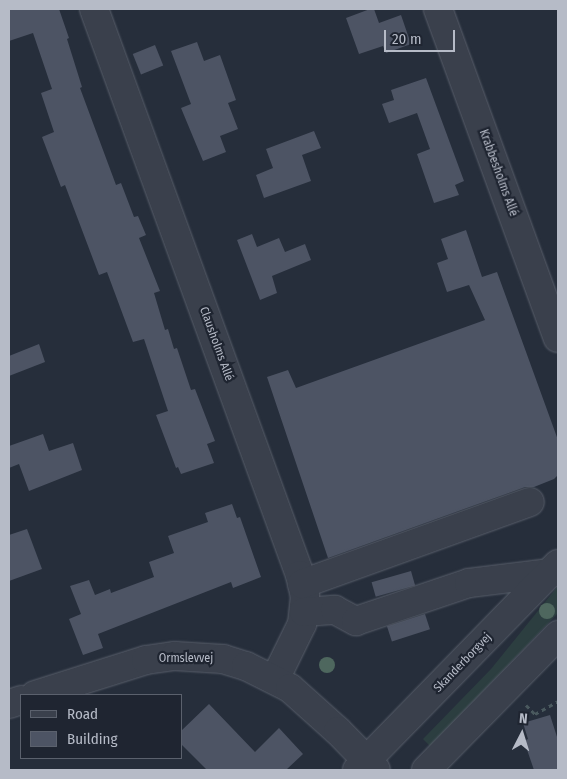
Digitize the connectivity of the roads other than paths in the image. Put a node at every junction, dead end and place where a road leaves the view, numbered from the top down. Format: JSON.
{"nodes":[{"id":1,"x":94,"y":9,"type":"edge"},
{"id":2,"x":438,"y":9,"type":"edge"},
{"id":3,"x":558,"y":338,"type":"edge"},
{"id":4,"x":530,"y":502,"type":"dead end"},
{"id":5,"x":554,"y":569,"type":"edge"},
{"id":6,"x":302,"y":584,"type":"junction"},
{"id":7,"x":304,"y":612,"type":"junction"},
{"id":8,"x":558,"y":635,"type":"edge"},
{"id":9,"x":275,"y":679,"type":"junction"},
{"id":10,"x":38,"y":694,"type":"edge"},
{"id":11,"x":367,"y":767,"type":"edge"},
{"id":12,"x":426,"y":770,"type":"edge"}],
"edges":[{"from":1,"to":6,"type":"street","name":"Clausholms Allé"},
{"from":2,"to":3,"type":"street","name":"Krabbesholms Allé"},
{"from":4,"to":6,"type":"street"},
{"from":5,"to":7,"type":"street"},
{"from":5,"to":11,"type":"street","name":"Skanderborgvej"},
{"from":6,"to":7,"type":"street","name":"Clausholms Allé"},
{"from":7,"to":9,"type":"street","name":"Clausholms Allé"},
{"from":8,"to":12,"type":"street"},
{"from":9,"to":10,"type":"street","name":"Ormslevvej"},
{"from":9,"to":11,"type":"street","name":"Ormslevvej"}]}
